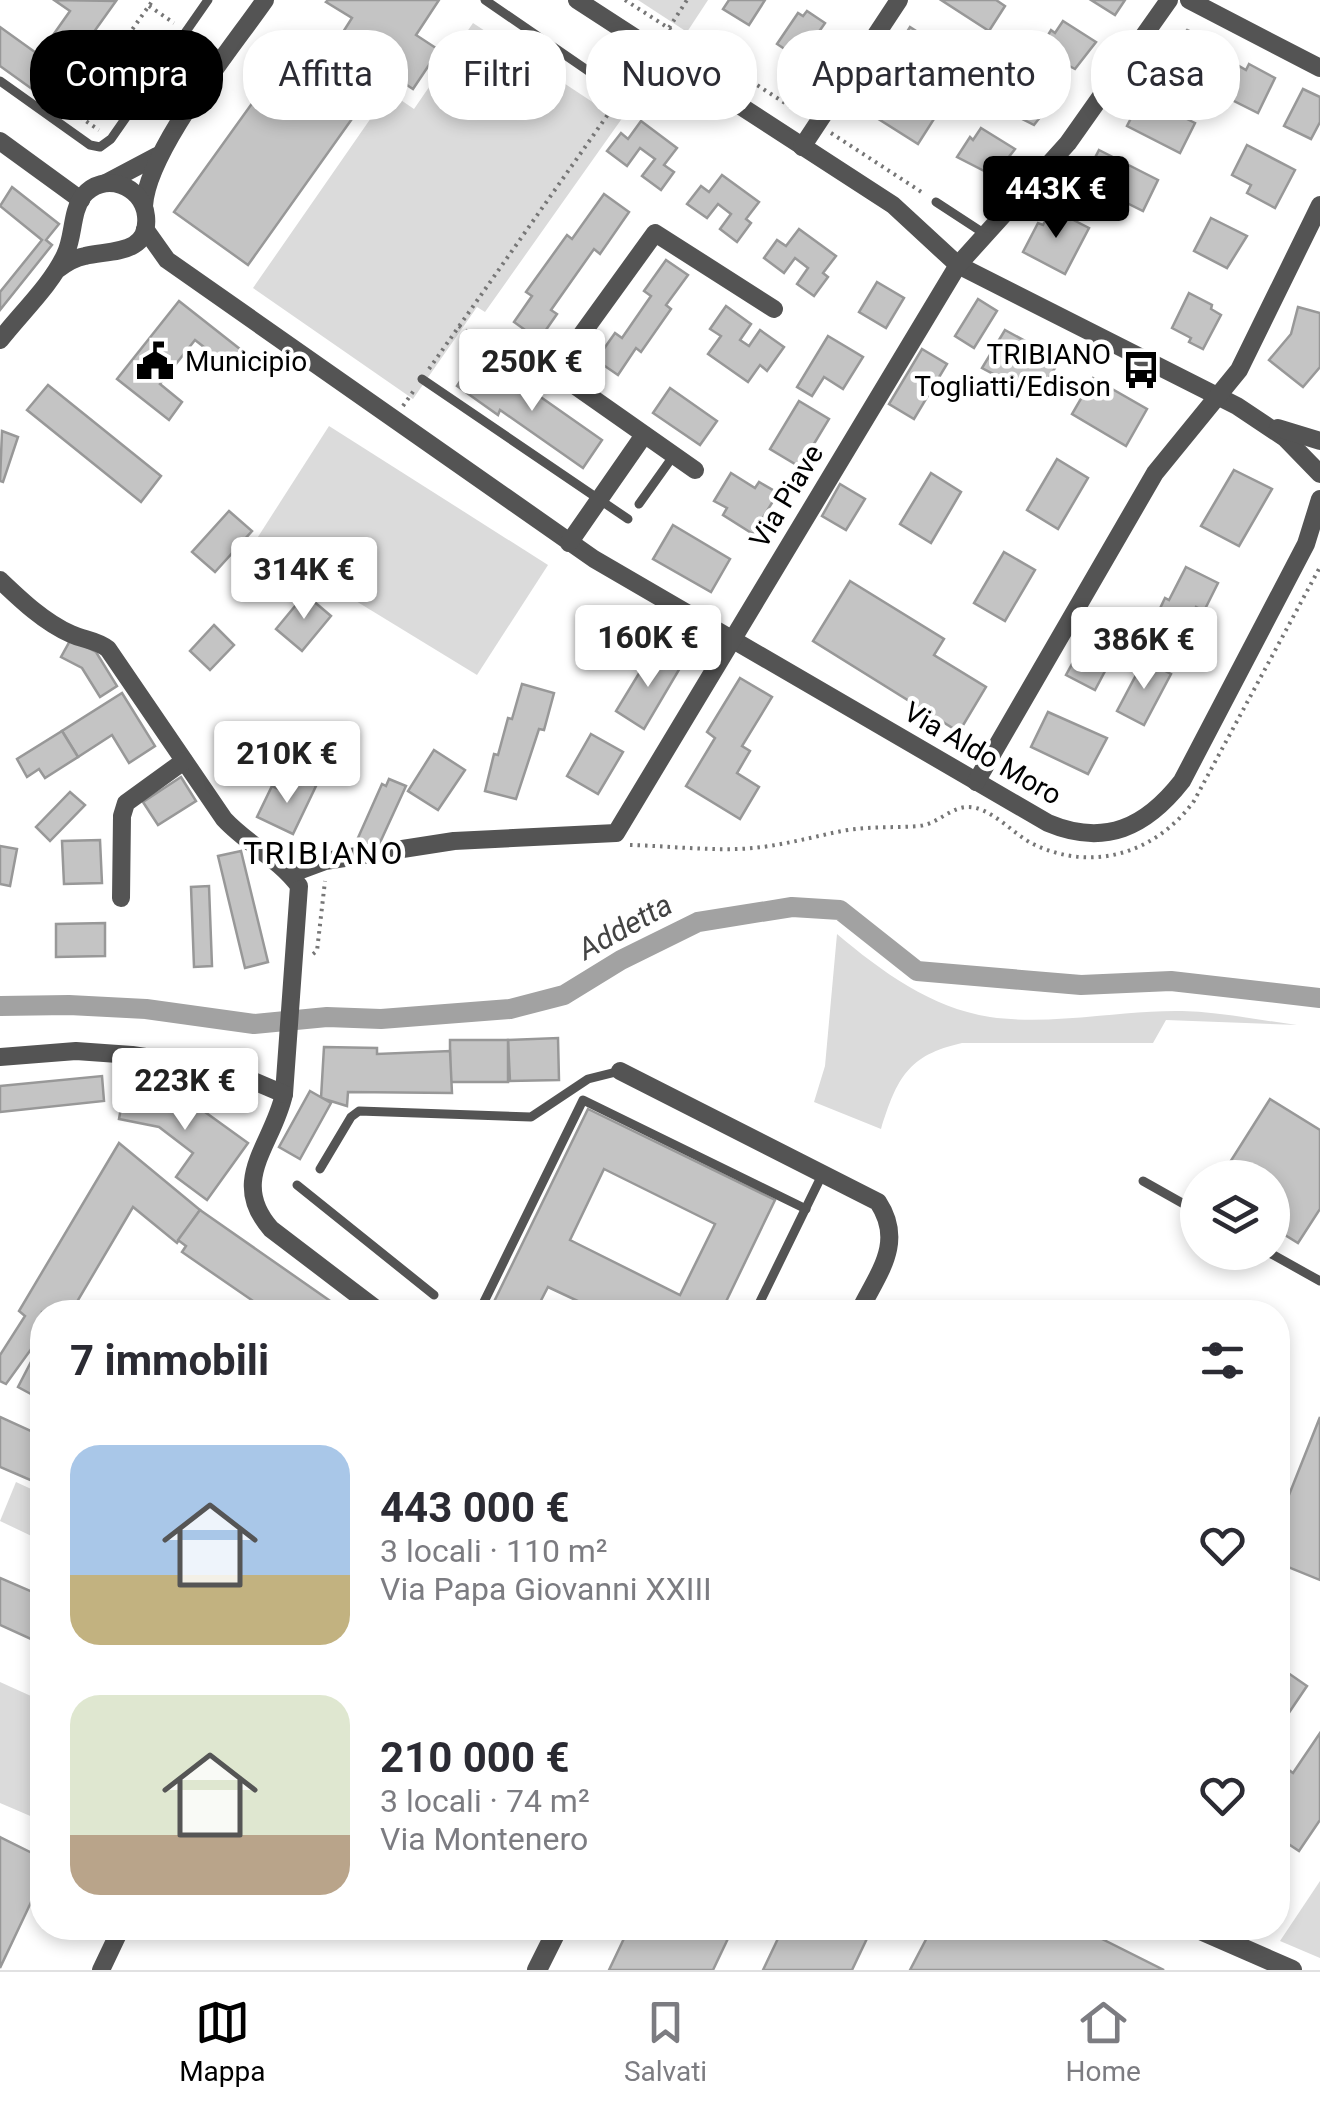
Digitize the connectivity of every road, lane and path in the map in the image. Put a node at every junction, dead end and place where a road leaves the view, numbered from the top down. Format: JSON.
{"nodes":[{"id":1,"x":154,"y":0,"type":"edge"},
{"id":2,"x":208,"y":0,"type":"edge"},
{"id":3,"x":265,"y":0,"type":"edge"},
{"id":4,"x":485,"y":0,"type":"edge"},
{"id":5,"x":577,"y":0,"type":"edge"},
{"id":6,"x":626,"y":0,"type":"edge"},
{"id":7,"x":900,"y":0,"type":"edge"},
{"id":8,"x":1169,"y":0,"type":"edge"},
{"id":9,"x":1189,"y":0,"type":"edge"},
{"id":10,"x":683,"y":1,"type":"edge"},
{"id":11,"x":149,"y":6,"type":"junction"},
{"id":12,"x":668,"y":28,"type":"junction"},
{"id":13,"x":183,"y":30,"type":"edge"},
{"id":14,"x":187,"y":30,"type":"edge"},
{"id":15,"x":624,"y":30,"type":"edge"},
{"id":16,"x":224,"y":60,"type":"joint"},
{"id":17,"x":1320,"y":68,"type":"edge"},
{"id":18,"x":586,"y":69,"type":"edge"},
{"id":19,"x":0,"y":81,"type":"edge"},
{"id":20,"x":757,"y":118,"type":"edge"},
{"id":21,"x":124,"y":120,"type":"edge"},
{"id":22,"x":605,"y":120,"type":"edge"},
{"id":23,"x":818,"y":124,"type":"junction"},
{"id":24,"x":64,"y":128,"type":"junction"},
{"id":25,"x":0,"y":141,"type":"edge"},
{"id":26,"x":802,"y":147,"type":"junction"},
{"id":27,"x":158,"y":156,"type":"junction"},
{"id":28,"x":106,"y":183,"type":"junction"},
{"id":29,"x":81,"y":200,"type":"junction"},
{"id":30,"x":936,"y":202,"type":"joint"},
{"id":31,"x":1320,"y":205,"type":"edge"},
{"id":32,"x":144,"y":207,"type":"junction"},
{"id":33,"x":76,"y":220,"type":"junction"},
{"id":34,"x":145,"y":228,"type":"junction"},
{"id":35,"x":986,"y":234,"type":"junction"},
{"id":36,"x":127,"y":250,"type":"junction"},
{"id":37,"x":106,"y":253,"type":"junction"},
{"id":38,"x":167,"y":260,"type":"junction"},
{"id":39,"x":958,"y":265,"type":"junction"},
{"id":40,"x":57,"y":270,"type":"junction"},
{"id":41,"x":774,"y":309,"type":"dead end"},
{"id":42,"x":459,"y":326,"type":"junction"},
{"id":43,"x":0,"y":340,"type":"edge"},
{"id":44,"x":558,"y":370,"type":"junction"},
{"id":45,"x":422,"y":379,"type":"junction"},
{"id":46,"x":1218,"y":395,"type":"junction"},
{"id":47,"x":403,"y":406,"type":"dead end"},
{"id":48,"x":1268,"y":424,"type":"junction"},
{"id":49,"x":644,"y":434,"type":"junction"},
{"id":50,"x":1320,"y":441,"type":"edge"},
{"id":51,"x":674,"y":455,"type":"junction"},
{"id":52,"x":695,"y":470,"type":"dead end"},
{"id":53,"x":1320,"y":474,"type":"edge"},
{"id":54,"x":1320,"y":498,"type":"edge"},
{"id":55,"x":599,"y":500,"type":"junction"},
{"id":56,"x":639,"y":504,"type":"dead end"},
{"id":57,"x":628,"y":520,"type":"dead end"},
{"id":58,"x":1313,"y":538,"type":"edge"},
{"id":59,"x":570,"y":542,"type":"junction"},
{"id":60,"x":1320,"y":567,"type":"edge"},
{"id":61,"x":0,"y":580,"type":"edge"},
{"id":62,"x":732,"y":640,"type":"junction"},
{"id":63,"x":184,"y":761,"type":"junction"},
{"id":64,"x":976,"y":782,"type":"junction"},
{"id":65,"x":617,"y":845,"type":"dead end"},
{"id":66,"x":290,"y":874,"type":"junction"},
{"id":67,"x":339,"y":876,"type":"dead end"},
{"id":68,"x":120,"y":898,"type":"dead end"},
{"id":69,"x":302,"y":972,"type":"junction"},
{"id":70,"x":0,"y":1057,"type":"edge"},
{"id":71,"x":620,"y":1071,"type":"joint"},
{"id":72,"x":284,"y":1094,"type":"junction"},
{"id":73,"x":320,"y":1169,"type":"dead end"},
{"id":74,"x":824,"y":1173,"type":"junction"},
{"id":75,"x":1143,"y":1180,"type":"dead end"},
{"id":76,"x":297,"y":1185,"type":"dead end"},
{"id":77,"x":1180,"y":1202,"type":"edge"},
{"id":78,"x":806,"y":1209,"type":"junction"},
{"id":79,"x":1290,"y":1264,"type":"edge"},
{"id":80,"x":1320,"y":1281,"type":"edge"},
{"id":81,"x":434,"y":1295,"type":"dead end"},
{"id":82,"x":364,"y":1300,"type":"edge"},
{"id":83,"x":484,"y":1300,"type":"edge"},
{"id":84,"x":761,"y":1300,"type":"edge"},
{"id":85,"x":864,"y":1300,"type":"edge"},
{"id":86,"x":115,"y":1940,"type":"edge"},
{"id":87,"x":552,"y":1940,"type":"edge"},
{"id":88,"x":1223,"y":1940,"type":"edge"},
{"id":89,"x":101,"y":1970,"type":"edge"},
{"id":90,"x":537,"y":1970,"type":"edge"},
{"id":91,"x":1292,"y":1970,"type":"edge"}],
"edges":[{"from":1,"to":11,"type":"path"},
{"from":2,"to":14,"type":"lane"},
{"from":3,"to":16,"type":"street"},
{"from":4,"to":18,"type":"lane"},
{"from":5,"to":15,"type":"street"},
{"from":6,"to":12,"type":"path"},
{"from":7,"to":23,"type":"street"},
{"from":8,"to":35,"type":"street","name":"Via Piave"},
{"from":9,"to":17,"type":"street"},
{"from":10,"to":12,"type":"path"},
{"from":11,"to":13,"type":"path"},
{"from":11,"to":24,"type":"path"},
{"from":12,"to":23,"type":"path"},
{"from":16,"to":27,"type":"street"},
{"from":19,"to":24,"type":"lane"},
{"from":20,"to":26,"type":"street"},
{"from":21,"to":24,"type":"lane"},
{"from":22,"to":42,"type":"path"},
{"from":23,"to":26,"type":"street"},
{"from":23,"to":30,"type":"path"},
{"from":25,"to":29,"type":"street"},
{"from":26,"to":39,"type":"street"},
{"from":27,"to":28,"type":"street"},
{"from":27,"to":32,"type":"street"},
{"from":28,"to":29,"type":"street"},
{"from":28,"to":32,"type":"street"},
{"from":29,"to":33,"type":"street"},
{"from":30,"to":35,"type":"lane"},
{"from":31,"to":46,"type":"street"},
{"from":32,"to":34,"type":"street"},
{"from":33,"to":37,"type":"street"},
{"from":33,"to":40,"type":"street"},
{"from":34,"to":36,"type":"street"},
{"from":34,"to":38,"type":"street"},
{"from":35,"to":39,"type":"street","name":"Via Piave"},
{"from":36,"to":37,"type":"street"},
{"from":36,"to":38,"type":"street"},
{"from":37,"to":40,"type":"street"},
{"from":38,"to":59,"type":"street","name":"Via Aldo Moro"},
{"from":39,"to":46,"type":"street"},
{"from":39,"to":62,"type":"street","name":"Via Piave"},
{"from":40,"to":43,"type":"street"},
{"from":41,"to":44,"type":"street"},
{"from":42,"to":44,"type":"path"},
{"from":42,"to":45,"type":"path"},
{"from":44,"to":49,"type":"street"},
{"from":45,"to":47,"type":"path"},
{"from":45,"to":55,"type":"lane"},
{"from":46,"to":48,"type":"street"},
{"from":46,"to":64,"type":"street"},
{"from":48,"to":50,"type":"street"},
{"from":48,"to":53,"type":"street"},
{"from":49,"to":51,"type":"street"},
{"from":49,"to":55,"type":"street"},
{"from":51,"to":52,"type":"street"},
{"from":51,"to":56,"type":"lane"},
{"from":54,"to":58,"type":"street","name":"Via Aldo Moro"},
{"from":55,"to":57,"type":"lane"},
{"from":55,"to":59,"type":"street"},
{"from":58,"to":64,"type":"street","name":"Via Aldo Moro"},
{"from":59,"to":62,"type":"street","name":"Via Aldo Moro"},
{"from":60,"to":65,"type":"path"},
{"from":61,"to":63,"type":"street"},
{"from":62,"to":64,"type":"street","name":"Via Aldo Moro"},
{"from":62,"to":66,"type":"street","name":"Via Piave"},
{"from":63,"to":66,"type":"street"},
{"from":63,"to":68,"type":"street"},
{"from":66,"to":69,"type":"street"},
{"from":67,"to":69,"type":"path"},
{"from":69,"to":72,"type":"street"},
{"from":70,"to":72,"type":"street"},
{"from":71,"to":73,"type":"lane"},
{"from":71,"to":74,"type":"street"},
{"from":72,"to":82,"type":"street"},
{"from":74,"to":78,"type":"lane"},
{"from":74,"to":85,"type":"street"},
{"from":75,"to":77,"type":"lane"},
{"from":76,"to":81,"type":"lane"},
{"from":78,"to":83,"type":"lane"},
{"from":78,"to":84,"type":"lane"},
{"from":79,"to":80,"type":"lane"},
{"from":86,"to":89,"type":"street"},
{"from":87,"to":90,"type":"street"},
{"from":88,"to":91,"type":"street"}]}
